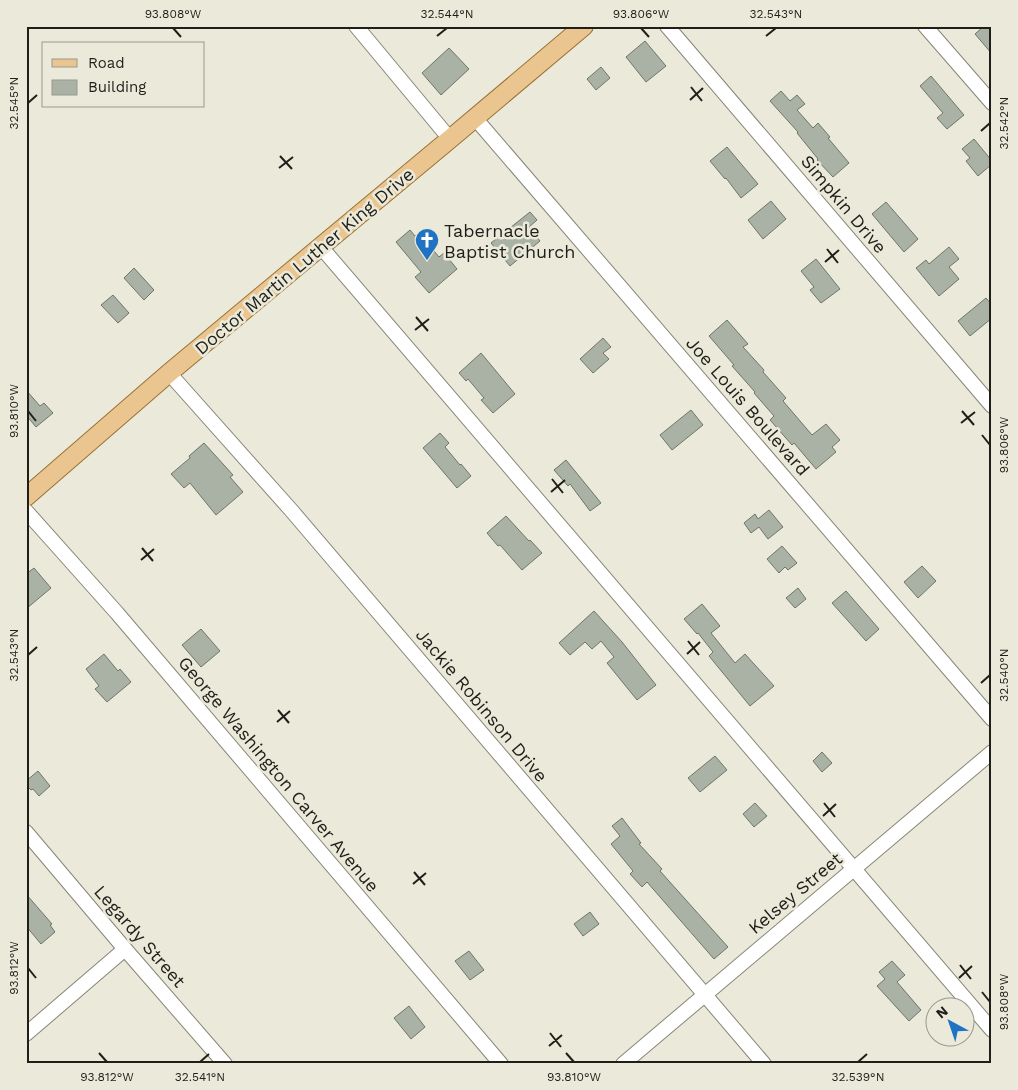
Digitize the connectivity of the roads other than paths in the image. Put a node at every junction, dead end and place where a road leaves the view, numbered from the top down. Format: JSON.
{"nodes":[{"id":1,"x":356,"y":26,"type":"edge"},
{"id":2,"x":584,"y":26,"type":"edge"},
{"id":3,"x":667,"y":26,"type":"edge"},
{"id":4,"x":925,"y":26,"type":"edge"},
{"id":5,"x":992,"y":103,"type":"edge"},
{"id":6,"x":475,"y":118,"type":"junction"},
{"id":7,"x":450,"y":139,"type":"junction"},
{"id":8,"x":320,"y":247,"type":"junction"},
{"id":9,"x":169,"y":373,"type":"junction"},
{"id":10,"x":992,"y":406,"type":"edge"},
{"id":11,"x":26,"y":497,"type":"edge"},
{"id":12,"x":26,"y":511,"type":"edge"},
{"id":13,"x":992,"y":719,"type":"edge"},
{"id":14,"x":992,"y":752,"type":"edge"},
{"id":15,"x":26,"y":832,"type":"edge"},
{"id":16,"x":854,"y":868,"type":"junction"},
{"id":17,"x":125,"y":949,"type":"junction"},
{"id":18,"x":705,"y":994,"type":"junction"},
{"id":19,"x":992,"y":1030,"type":"edge"},
{"id":20,"x":26,"y":1034,"type":"edge"},
{"id":21,"x":225,"y":1064,"type":"edge"},
{"id":22,"x":501,"y":1064,"type":"edge"},
{"id":23,"x":623,"y":1064,"type":"edge"},
{"id":24,"x":764,"y":1064,"type":"edge"}],
"edges":[{"from":1,"to":7,"type":"street"},
{"from":2,"to":6,"type":"main road","name":"Doctor Martin Luther King Drive"},
{"from":3,"to":10,"type":"street","name":"Simpkin Drive"},
{"from":4,"to":5,"type":"street"},
{"from":6,"to":7,"type":"main road","name":"Doctor Martin Luther King Drive"},
{"from":6,"to":13,"type":"street","name":"Joe Louis Boulevard"},
{"from":7,"to":8,"type":"main road","name":"Doctor Martin Luther King Drive"},
{"from":8,"to":9,"type":"main road","name":"Doctor Martin Luther King Drive"},
{"from":8,"to":16,"type":"street"},
{"from":9,"to":11,"type":"main road","name":"Doctor Martin Luther King Drive"},
{"from":9,"to":18,"type":"street","name":"Jackie Robinson Drive"},
{"from":12,"to":22,"type":"street","name":"George Washington Carver Avenue"},
{"from":14,"to":16,"type":"street","name":"Kelsey Street"},
{"from":15,"to":17,"type":"street","name":"Legardy Street"},
{"from":16,"to":18,"type":"street","name":"Kelsey Street"},
{"from":16,"to":19,"type":"street"},
{"from":17,"to":20,"type":"street"},
{"from":17,"to":21,"type":"street","name":"Legardy Street"},
{"from":18,"to":23,"type":"street","name":"Kelsey Street"},
{"from":18,"to":24,"type":"street","name":"Jackie Robinson Drive"}]}
